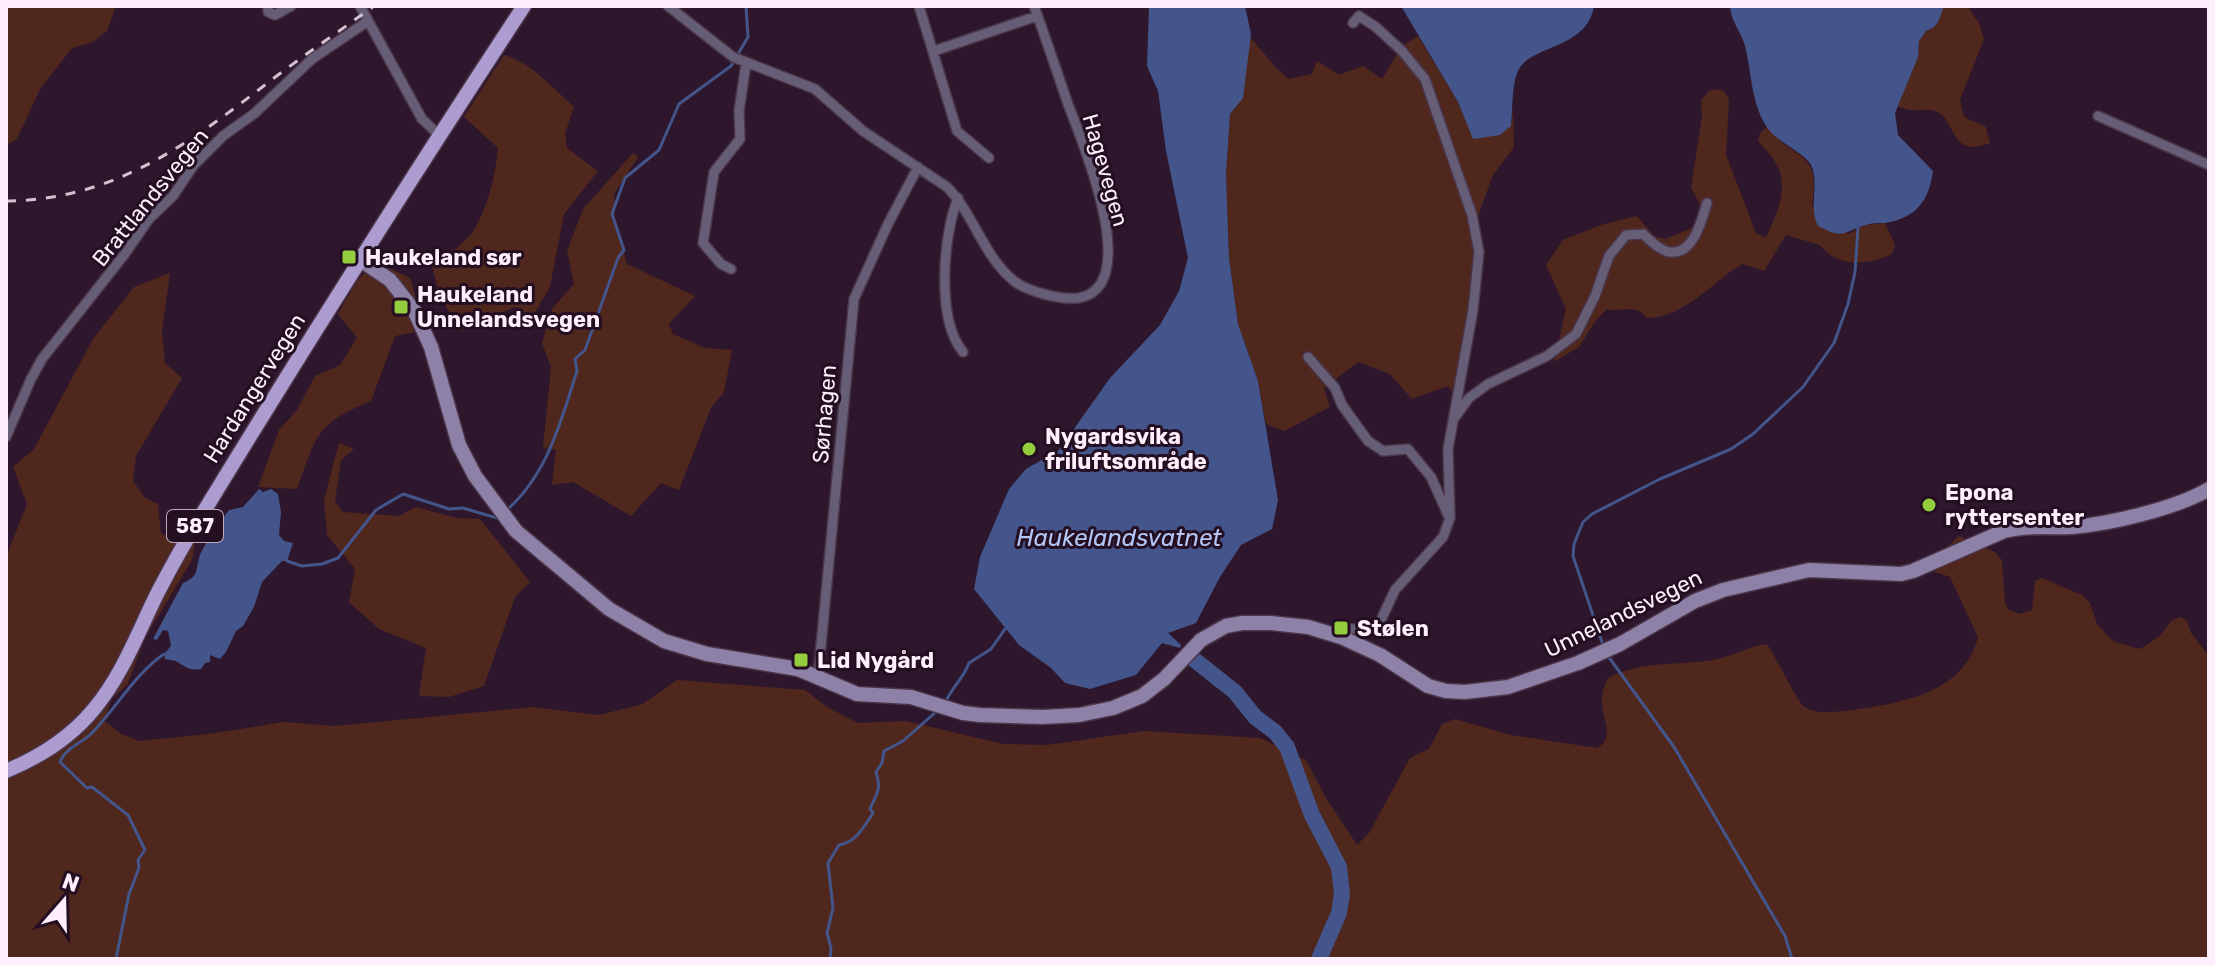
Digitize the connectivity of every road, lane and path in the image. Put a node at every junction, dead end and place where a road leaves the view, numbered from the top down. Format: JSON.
{"nodes":[{"id":1,"x":268,"y":6,"type":"edge"},
{"id":2,"x":291,"y":6,"type":"edge"},
{"id":3,"x":360,"y":6,"type":"edge"},
{"id":4,"x":524,"y":6,"type":"edge"},
{"id":5,"x":668,"y":6,"type":"edge"},
{"id":6,"x":919,"y":6,"type":"edge"},
{"id":7,"x":1036,"y":11,"type":"edge"},
{"id":8,"x":368,"y":21,"type":"junction"},
{"id":9,"x":1353,"y":23,"type":"dead end"},
{"id":10,"x":934,"y":51,"type":"junction"},
{"id":11,"x":740,"y":60,"type":"junction"},
{"id":12,"x":2098,"y":116,"type":"dead end"},
{"id":13,"x":439,"y":135,"type":"junction"},
{"id":14,"x":989,"y":158,"type":"dead end"},
{"id":15,"x":2209,"y":165,"type":"edge"},
{"id":16,"x":918,"y":167,"type":"junction"},
{"id":17,"x":958,"y":198,"type":"junction"},
{"id":18,"x":1707,"y":203,"type":"dead end"},
{"id":19,"x":359,"y":259,"type":"junction"},
{"id":20,"x":731,"y":269,"type":"dead end"},
{"id":21,"x":963,"y":352,"type":"dead end"},
{"id":22,"x":1308,"y":357,"type":"dead end"},
{"id":23,"x":1453,"y":420,"type":"junction"},
{"id":24,"x":6,"y":437,"type":"edge"},
{"id":25,"x":2209,"y":489,"type":"edge"},
{"id":26,"x":1450,"y":518,"type":"junction"},
{"id":27,"x":1341,"y":637,"type":"junction"},
{"id":28,"x":818,"y":677,"type":"junction"},
{"id":29,"x":6,"y":771,"type":"edge"}],
"edges":[{"from":1,"to":2,"type":"street"},
{"from":3,"to":8,"type":"street"},
{"from":4,"to":13,"type":"main road","name":"Hardangervegen","number":"587"},
{"from":5,"to":11,"type":"street","name":"Hagevegen"},
{"from":6,"to":10,"type":"street"},
{"from":7,"to":10,"type":"street"},
{"from":7,"to":17,"type":"street","name":"Hagevegen"},
{"from":8,"to":13,"type":"street"},
{"from":8,"to":24,"type":"street","name":"Brattlandsvegen"},
{"from":9,"to":23,"type":"street"},
{"from":10,"to":14,"type":"street"},
{"from":11,"to":16,"type":"street","name":"Hagevegen"},
{"from":11,"to":20,"type":"street"},
{"from":12,"to":15,"type":"street"},
{"from":13,"to":19,"type":"main road","name":"Hardangervegen","number":"587"},
{"from":16,"to":17,"type":"street","name":"Hagevegen"},
{"from":16,"to":28,"type":"street","name":"Sørhagen"},
{"from":17,"to":21,"type":"street"},
{"from":18,"to":23,"type":"street"},
{"from":19,"to":28,"type":"main road","name":"Unnelandsvegen"},
{"from":19,"to":29,"type":"main road","name":"Hardangervegen","number":"587"},
{"from":22,"to":26,"type":"street"},
{"from":23,"to":26,"type":"street"},
{"from":25,"to":27,"type":"main road","name":"Unnelandsvegen"},
{"from":26,"to":27,"type":"street"},
{"from":27,"to":28,"type":"main road","name":"Unnelandsvegen"}]}
